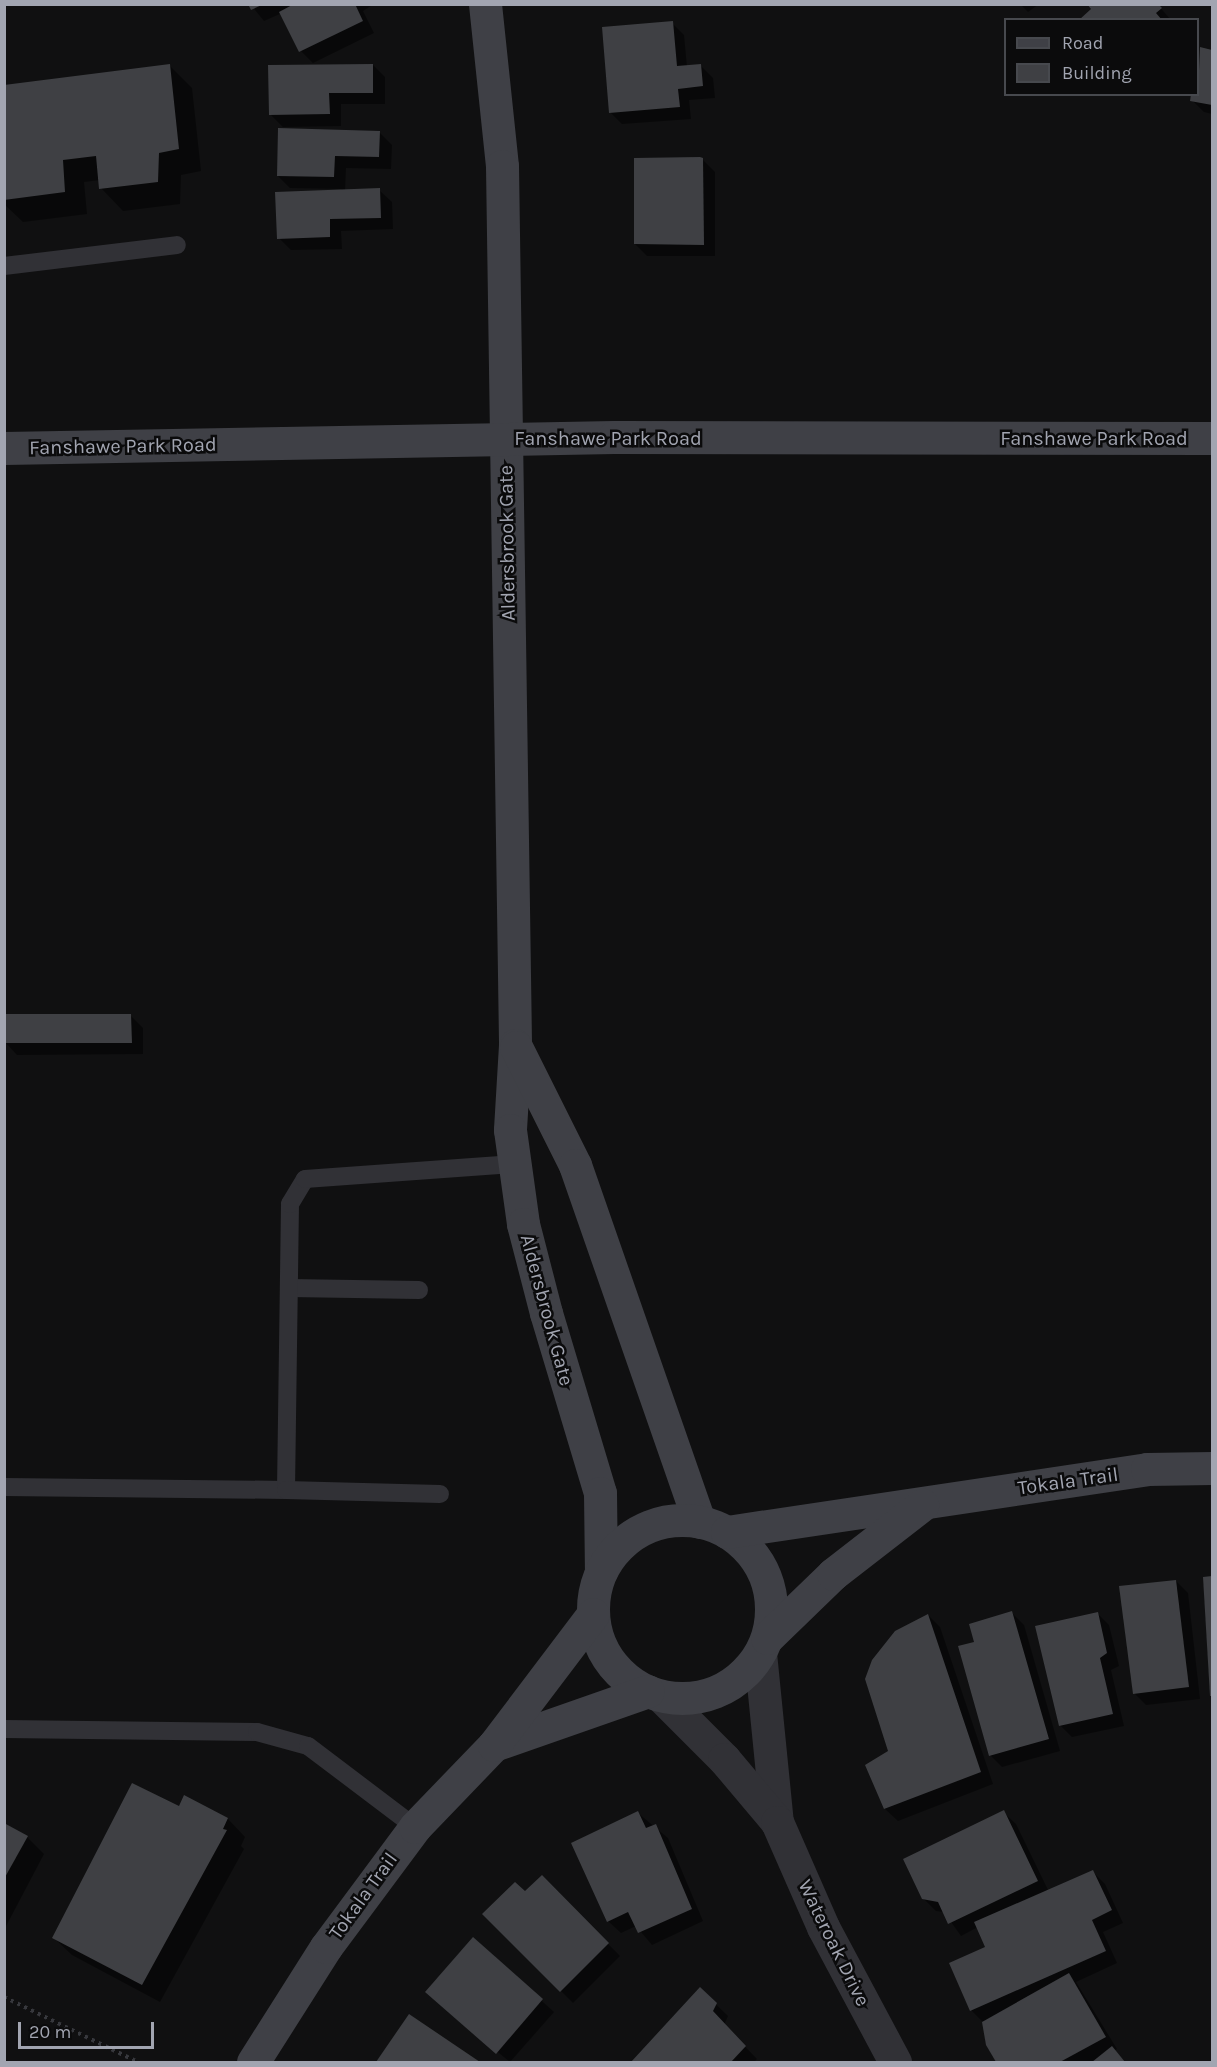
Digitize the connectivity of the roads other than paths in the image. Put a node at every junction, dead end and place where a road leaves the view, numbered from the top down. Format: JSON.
{"nodes":[{"id":1,"x":485,"y":4,"type":"edge"},
{"id":2,"x":177,"y":246,"type":"dead end"},
{"id":3,"x":4,"y":266,"type":"edge"},
{"id":4,"x":1212,"y":438,"type":"edge"},
{"id":5,"x":506,"y":439,"type":"junction"},
{"id":6,"x":4,"y":448,"type":"edge"},
{"id":7,"x":515,"y":1046,"type":"junction"},
{"id":8,"x":515,"y":1164,"type":"junction"},
{"id":9,"x":289,"y":1288,"type":"junction"},
{"id":10,"x":419,"y":1290,"type":"dead end"},
{"id":11,"x":1212,"y":1468,"type":"edge"},
{"id":12,"x":4,"y":1487,"type":"edge"},
{"id":13,"x":286,"y":1490,"type":"junction"},
{"id":14,"x":440,"y":1494,"type":"dead end"},
{"id":15,"x":924,"y":1504,"type":"junction"},
{"id":16,"x":713,"y":1527,"type":"junction"},
{"id":17,"x":601,"y":1571,"type":"junction"},
{"id":18,"x":592,"y":1614,"type":"junction"},
{"id":19,"x":763,"y":1646,"type":"junction"},
{"id":20,"x":655,"y":1694,"type":"junction"},
{"id":21,"x":4,"y":1729,"type":"edge"},
{"id":22,"x":494,"y":1745,"type":"junction"},
{"id":23,"x":777,"y":1822,"type":"junction"},
{"id":24,"x":415,"y":1827,"type":"junction"},
{"id":25,"x":253,"y":2062,"type":"edge"},
{"id":26,"x":895,"y":2062,"type":"edge"}],
"edges":[{"from":1,"to":5,"type":"street","name":"Aldersbrook Gate"},
{"from":2,"to":3,"type":"lane"},
{"from":4,"to":5,"type":"street","name":"Fanshawe Park Road"},
{"from":5,"to":6,"type":"street","name":"Fanshawe Park Road"},
{"from":5,"to":7,"type":"street","name":"Aldersbrook Gate"},
{"from":7,"to":8,"type":"street","name":"Aldersbrook Gate"},
{"from":7,"to":16,"type":"street","name":"Aldersbrook Gate"},
{"from":8,"to":9,"type":"lane"},
{"from":8,"to":17,"type":"street","name":"Aldersbrook Gate"},
{"from":9,"to":10,"type":"lane"},
{"from":9,"to":13,"type":"lane"},
{"from":11,"to":15,"type":"street","name":"Tokala Trail"},
{"from":12,"to":13,"type":"lane"},
{"from":13,"to":14,"type":"lane"},
{"from":15,"to":16,"type":"street","name":"Tokala Trail"},
{"from":15,"to":19,"type":"street","name":"Tokala Trail"},
{"from":16,"to":17,"type":"street"},
{"from":16,"to":19,"type":"street"},
{"from":17,"to":18,"type":"street"},
{"from":18,"to":20,"type":"street"},
{"from":18,"to":22,"type":"street","name":"Tokala Trail"},
{"from":19,"to":20,"type":"street"},
{"from":19,"to":23,"type":"street","name":"Wateroak Drive"},
{"from":20,"to":22,"type":"street","name":"Tokala Trail"},
{"from":20,"to":23,"type":"street","name":"Wateroak Drive"},
{"from":21,"to":24,"type":"lane"},
{"from":22,"to":24,"type":"street","name":"Tokala Trail"},
{"from":23,"to":26,"type":"street","name":"Wateroak Drive"},
{"from":24,"to":25,"type":"street","name":"Tokala Trail"}]}
